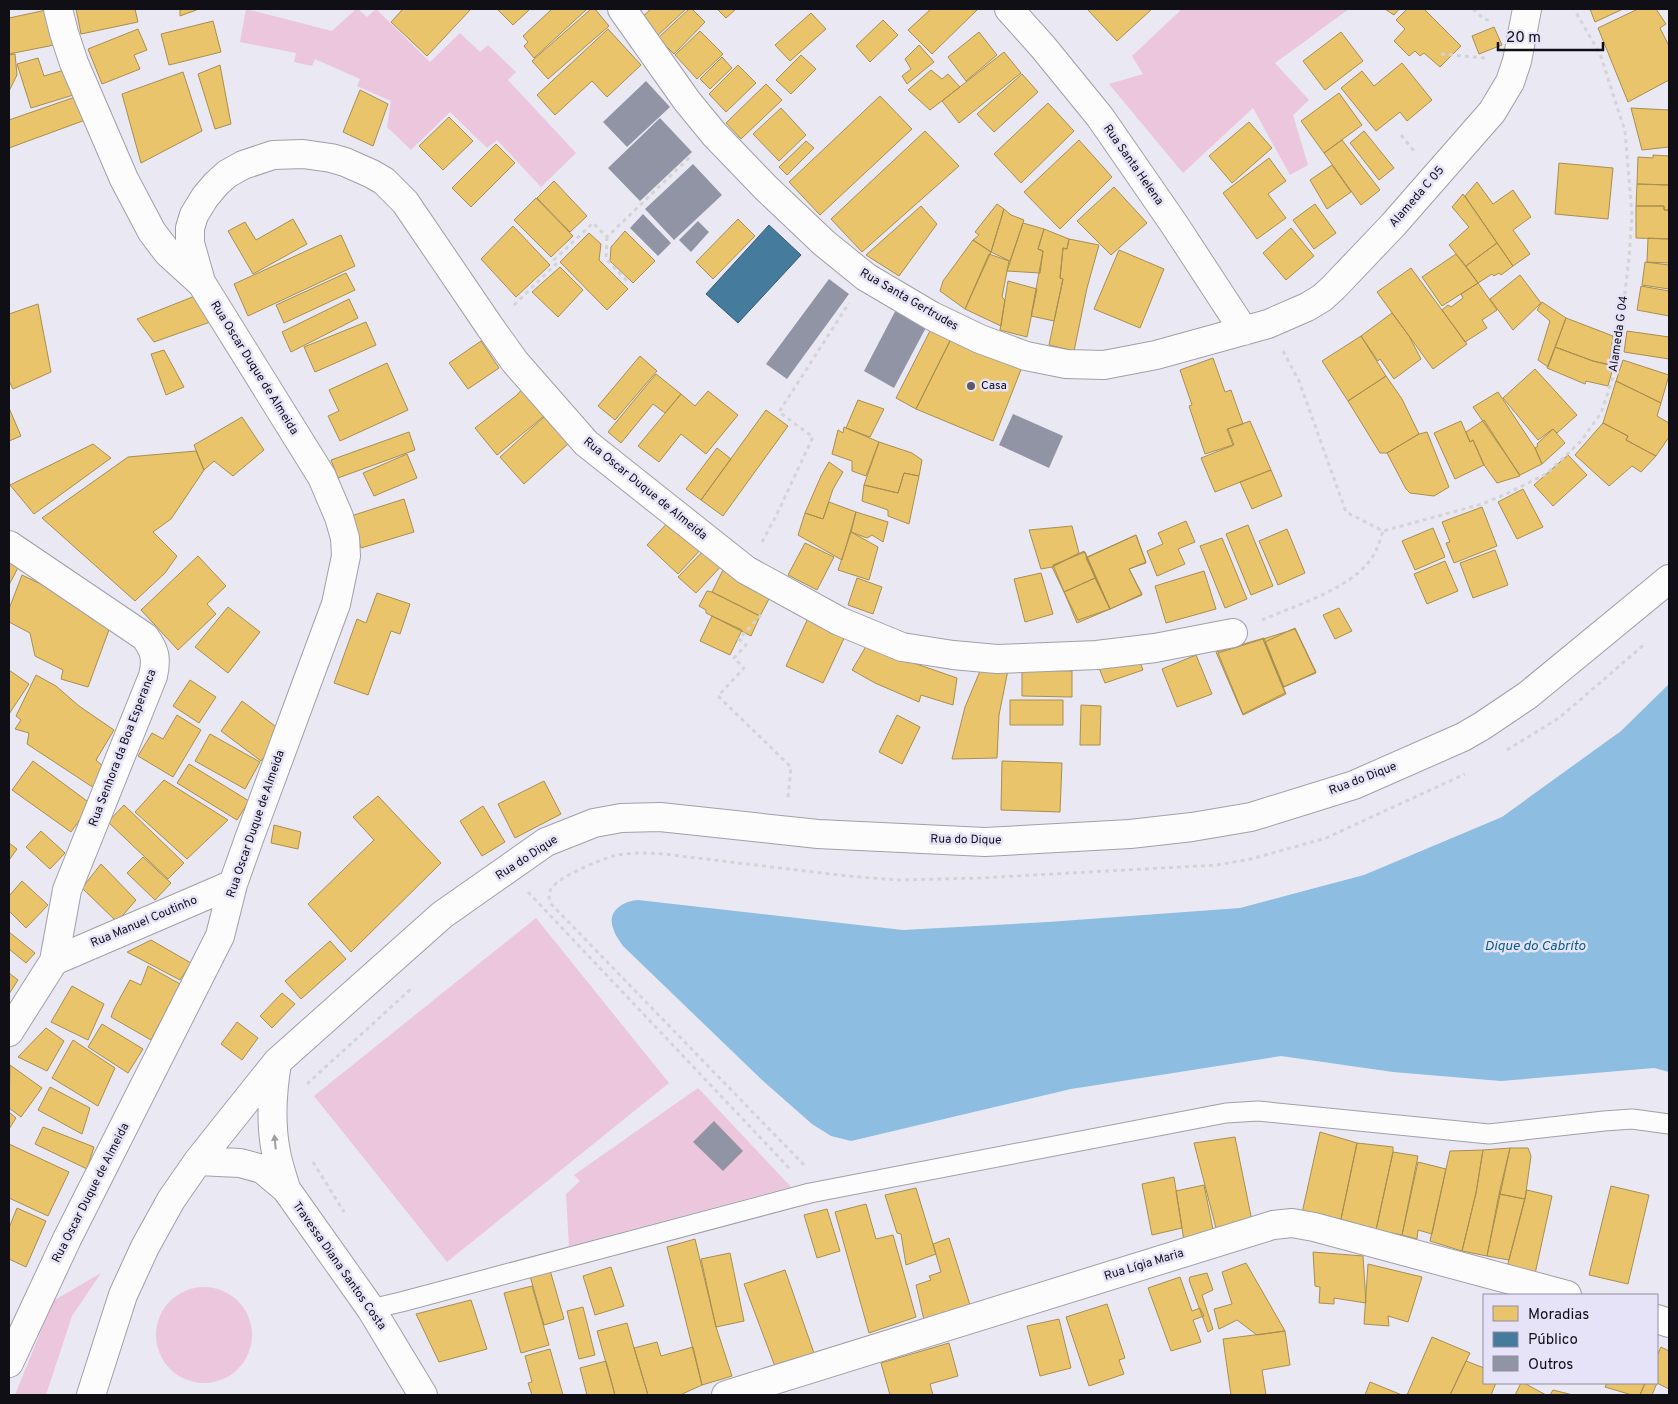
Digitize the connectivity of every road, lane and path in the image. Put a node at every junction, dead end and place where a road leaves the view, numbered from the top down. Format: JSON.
{"nodes":[{"id":1,"x":58,"y":9,"type":"edge"},
{"id":2,"x":622,"y":9,"type":"edge"},
{"id":3,"x":1009,"y":9,"type":"edge"},
{"id":4,"x":1474,"y":9,"type":"edge"},
{"id":5,"x":1527,"y":9,"type":"edge"},
{"id":6,"x":1574,"y":9,"type":"edge"},
{"id":7,"x":1484,"y":19,"type":"dead end"},
{"id":8,"x":1441,"y":54,"type":"dead end"},
{"id":9,"x":1517,"y":61,"type":"junction"},
{"id":10,"x":698,"y":149,"type":"dead end"},
{"id":11,"x":607,"y":237,"type":"junction"},
{"id":12,"x":866,"y":277,"type":"junction"},
{"id":13,"x":629,"y":283,"type":"dead end"},
{"id":14,"x":202,"y":284,"type":"junction"},
{"id":15,"x":514,"y":305,"type":"dead end"},
{"id":16,"x":1244,"y":331,"type":"junction"},
{"id":17,"x":1299,"y":381,"type":"dead end"},
{"id":18,"x":776,"y":516,"type":"dead end"},
{"id":19,"x":1383,"y":531,"type":"junction"},
{"id":20,"x":9,"y":545,"type":"edge"},
{"id":21,"x":1669,"y":579,"type":"edge"},
{"id":22,"x":764,"y":611,"type":"dead end"},
{"id":23,"x":1232,"y":633,"type":"joint"},
{"id":24,"x":788,"y":798,"type":"dead end"},
{"id":25,"x":233,"y":884,"type":"junction"},
{"id":26,"x":523,"y":887,"type":"dead end"},
{"id":27,"x":551,"y":904,"type":"dead end"},
{"id":28,"x":54,"y":961,"type":"junction"},
{"id":29,"x":415,"y":985,"type":"dead end"},
{"id":30,"x":9,"y":1032,"type":"edge"},
{"id":31,"x":277,"y":1062,"type":"junction"},
{"id":32,"x":300,"y":1090,"type":"dead end"},
{"id":33,"x":1669,"y":1124,"type":"edge"},
{"id":34,"x":198,"y":1161,"type":"junction"},
{"id":35,"x":809,"y":1169,"type":"dead end"},
{"id":36,"x":794,"y":1173,"type":"dead end"},
{"id":37,"x":286,"y":1189,"type":"junction"},
{"id":38,"x":1563,"y":1294,"type":"edge"},
{"id":39,"x":371,"y":1309,"type":"junction"},
{"id":40,"x":9,"y":1363,"type":"edge"},
{"id":41,"x":415,"y":1392,"type":"edge"},
{"id":42,"x":91,"y":1395,"type":"edge"},
{"id":43,"x":726,"y":1395,"type":"edge"}],
"edges":[{"from":1,"to":14,"type":"street","name":"Rua Oscar Duque de Almeida"},
{"from":2,"to":12,"type":"street","name":"Rua Santa Gertrudes"},
{"from":3,"to":16,"type":"street","name":"Rua Santa Helena"},
{"from":4,"to":7,"type":"path"},
{"from":5,"to":9,"type":"street","name":"Alameda C 05"},
{"from":6,"to":19,"type":"path","name":"Alameda G 04"},
{"from":8,"to":9,"type":"path"},
{"from":9,"to":16,"type":"street","name":"Alameda C 05"},
{"from":10,"to":11,"type":"path"},
{"from":11,"to":13,"type":"path"},
{"from":11,"to":15,"type":"path"},
{"from":12,"to":16,"type":"street","name":"Rua Santa Gertrudes"},
{"from":12,"to":18,"type":"path"},
{"from":14,"to":23,"type":"street","name":"Rua Oscar Duque de Almeida"},
{"from":14,"to":25,"type":"street","name":"Rua Oscar Duque de Almeida"},
{"from":17,"to":19,"type":"path"},
{"from":19,"to":23,"type":"path"},
{"from":20,"to":28,"type":"street","name":"Rua Senhora da Boa Esperanca"},
{"from":21,"to":31,"type":"street","name":"Rua do Dique"},
{"from":22,"to":24,"type":"path"},
{"from":25,"to":28,"type":"street","name":"Rua Manuel Coutinho"},
{"from":25,"to":40,"type":"street","name":"Rua Oscar Duque de Almeida"},
{"from":26,"to":36,"type":"path"},
{"from":27,"to":35,"type":"path"},
{"from":28,"to":30,"type":"street"},
{"from":29,"to":32,"type":"path"},
{"from":31,"to":34,"type":"street","name":"Rua do Dique"},
{"from":37,"to":31,"type":"street","name":"Travessa Diana Santos Costa","one_way":true},
{"from":33,"to":39,"type":"lane"},
{"from":34,"to":37,"type":"street","name":"Travessa Diana Santos Costa"},
{"from":34,"to":42,"type":"street","name":"Rua do Dique"},
{"from":37,"to":39,"type":"street","name":"Travessa Diana Santos Costa"},
{"from":38,"to":43,"type":"street","name":"Rua Lígia Maria"},
{"from":39,"to":41,"type":"street","name":"Travessa Diana Santos Costa"}]}
